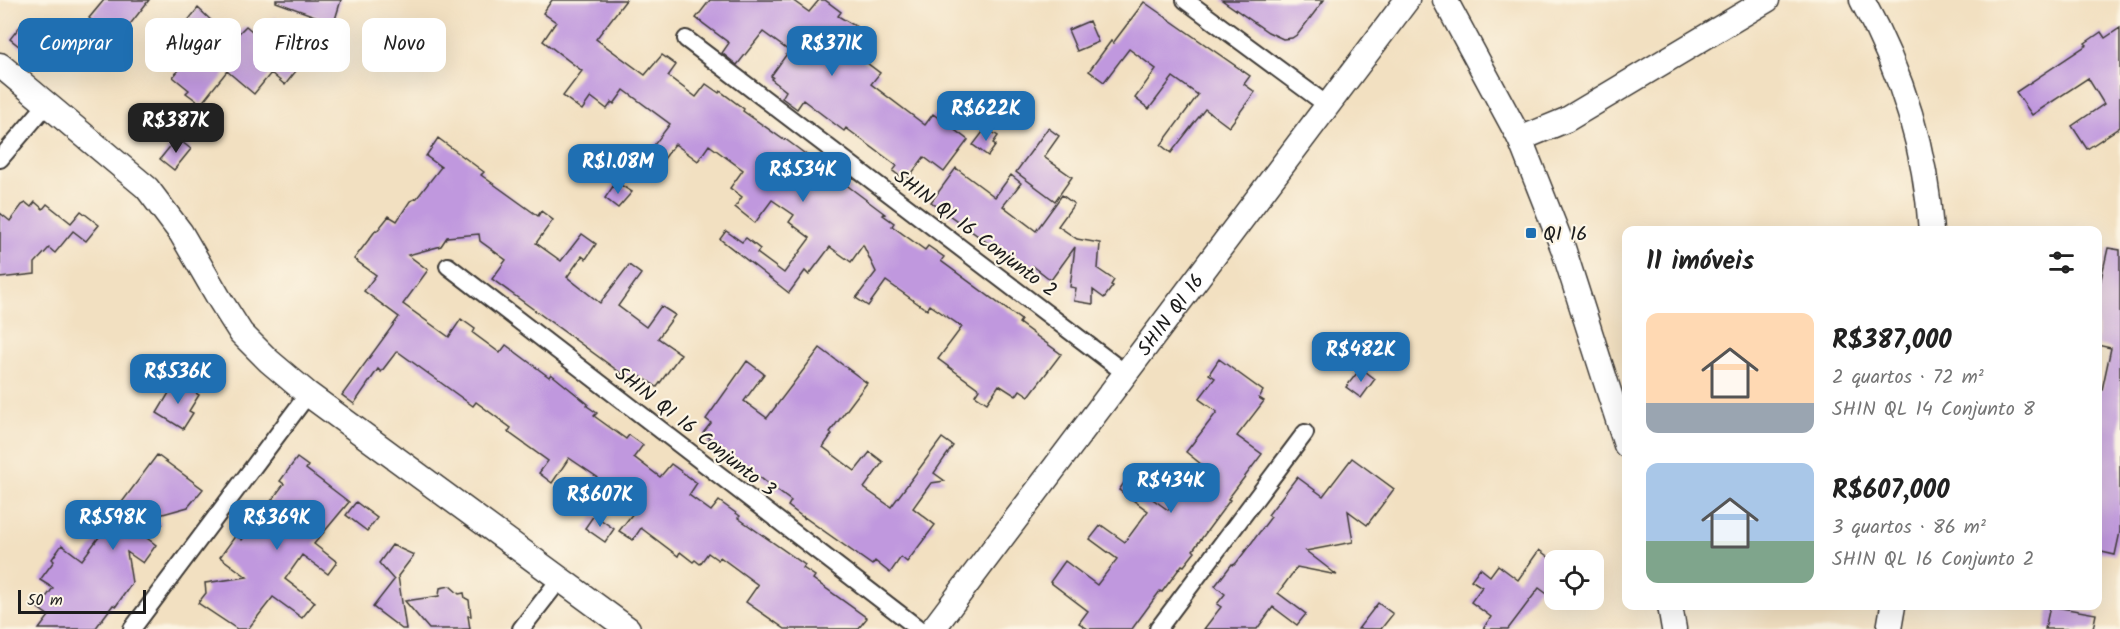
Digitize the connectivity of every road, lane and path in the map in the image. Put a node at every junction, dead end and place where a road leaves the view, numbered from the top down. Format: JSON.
{"nodes":[{"id":1,"x":1185,"y":0,"type":"edge"},
{"id":2,"x":1407,"y":0,"type":"edge"},
{"id":3,"x":1445,"y":0,"type":"edge"},
{"id":4,"x":1767,"y":0,"type":"edge"},
{"id":5,"x":1870,"y":5,"type":"edge"},
{"id":6,"x":686,"y":39,"type":"dead end"},
{"id":7,"x":0,"y":65,"type":"edge"},
{"id":8,"x":47,"y":104,"type":"junction"},
{"id":9,"x":1327,"y":105,"type":"junction"},
{"id":10,"x":1520,"y":139,"type":"junction"},
{"id":11,"x":0,"y":159,"type":"edge"},
{"id":12,"x":1930,"y":226,"type":"edge"},
{"id":13,"x":448,"y":266,"type":"dead end"},
{"id":14,"x":1125,"y":373,"type":"junction"},
{"id":15,"x":308,"y":394,"type":"junction"},
{"id":16,"x":1622,"y":432,"type":"edge"},
{"id":17,"x":1305,"y":433,"type":"dead end"},
{"id":18,"x":560,"y":579,"type":"junction"},
{"id":19,"x":1671,"y":610,"type":"edge"},
{"id":20,"x":1892,"y":610,"type":"edge"},
{"id":21,"x":132,"y":629,"type":"edge"},
{"id":22,"x":521,"y":629,"type":"edge"},
{"id":23,"x":628,"y":629,"type":"edge"},
{"id":24,"x":919,"y":629,"type":"edge"},
{"id":25,"x":933,"y":629,"type":"edge"},
{"id":26,"x":1158,"y":629,"type":"edge"},
{"id":27,"x":1674,"y":629,"type":"edge"},
{"id":28,"x":1889,"y":629,"type":"edge"}],
"edges":[{"from":1,"to":9,"type":"street"},
{"from":2,"to":9,"type":"street","name":"SHIN QI 16"},
{"from":3,"to":10,"type":"street"},
{"from":4,"to":10,"type":"street"},
{"from":5,"to":12,"type":"street"},
{"from":6,"to":14,"type":"street","name":"SHIN QI 16 Conjunto 2"},
{"from":7,"to":8,"type":"street"},
{"from":8,"to":11,"type":"street"},
{"from":8,"to":15,"type":"street"},
{"from":9,"to":14,"type":"street","name":"SHIN QI 16"},
{"from":10,"to":16,"type":"street"},
{"from":13,"to":24,"type":"street","name":"SHIN QI 16 Conjunto 3"},
{"from":14,"to":25,"type":"street","name":"SHIN QI 16"},
{"from":15,"to":18,"type":"street"},
{"from":15,"to":21,"type":"street"},
{"from":17,"to":26,"type":"street"},
{"from":18,"to":22,"type":"street"},
{"from":18,"to":23,"type":"street"},
{"from":19,"to":27,"type":"street"},
{"from":20,"to":28,"type":"street"}]}
